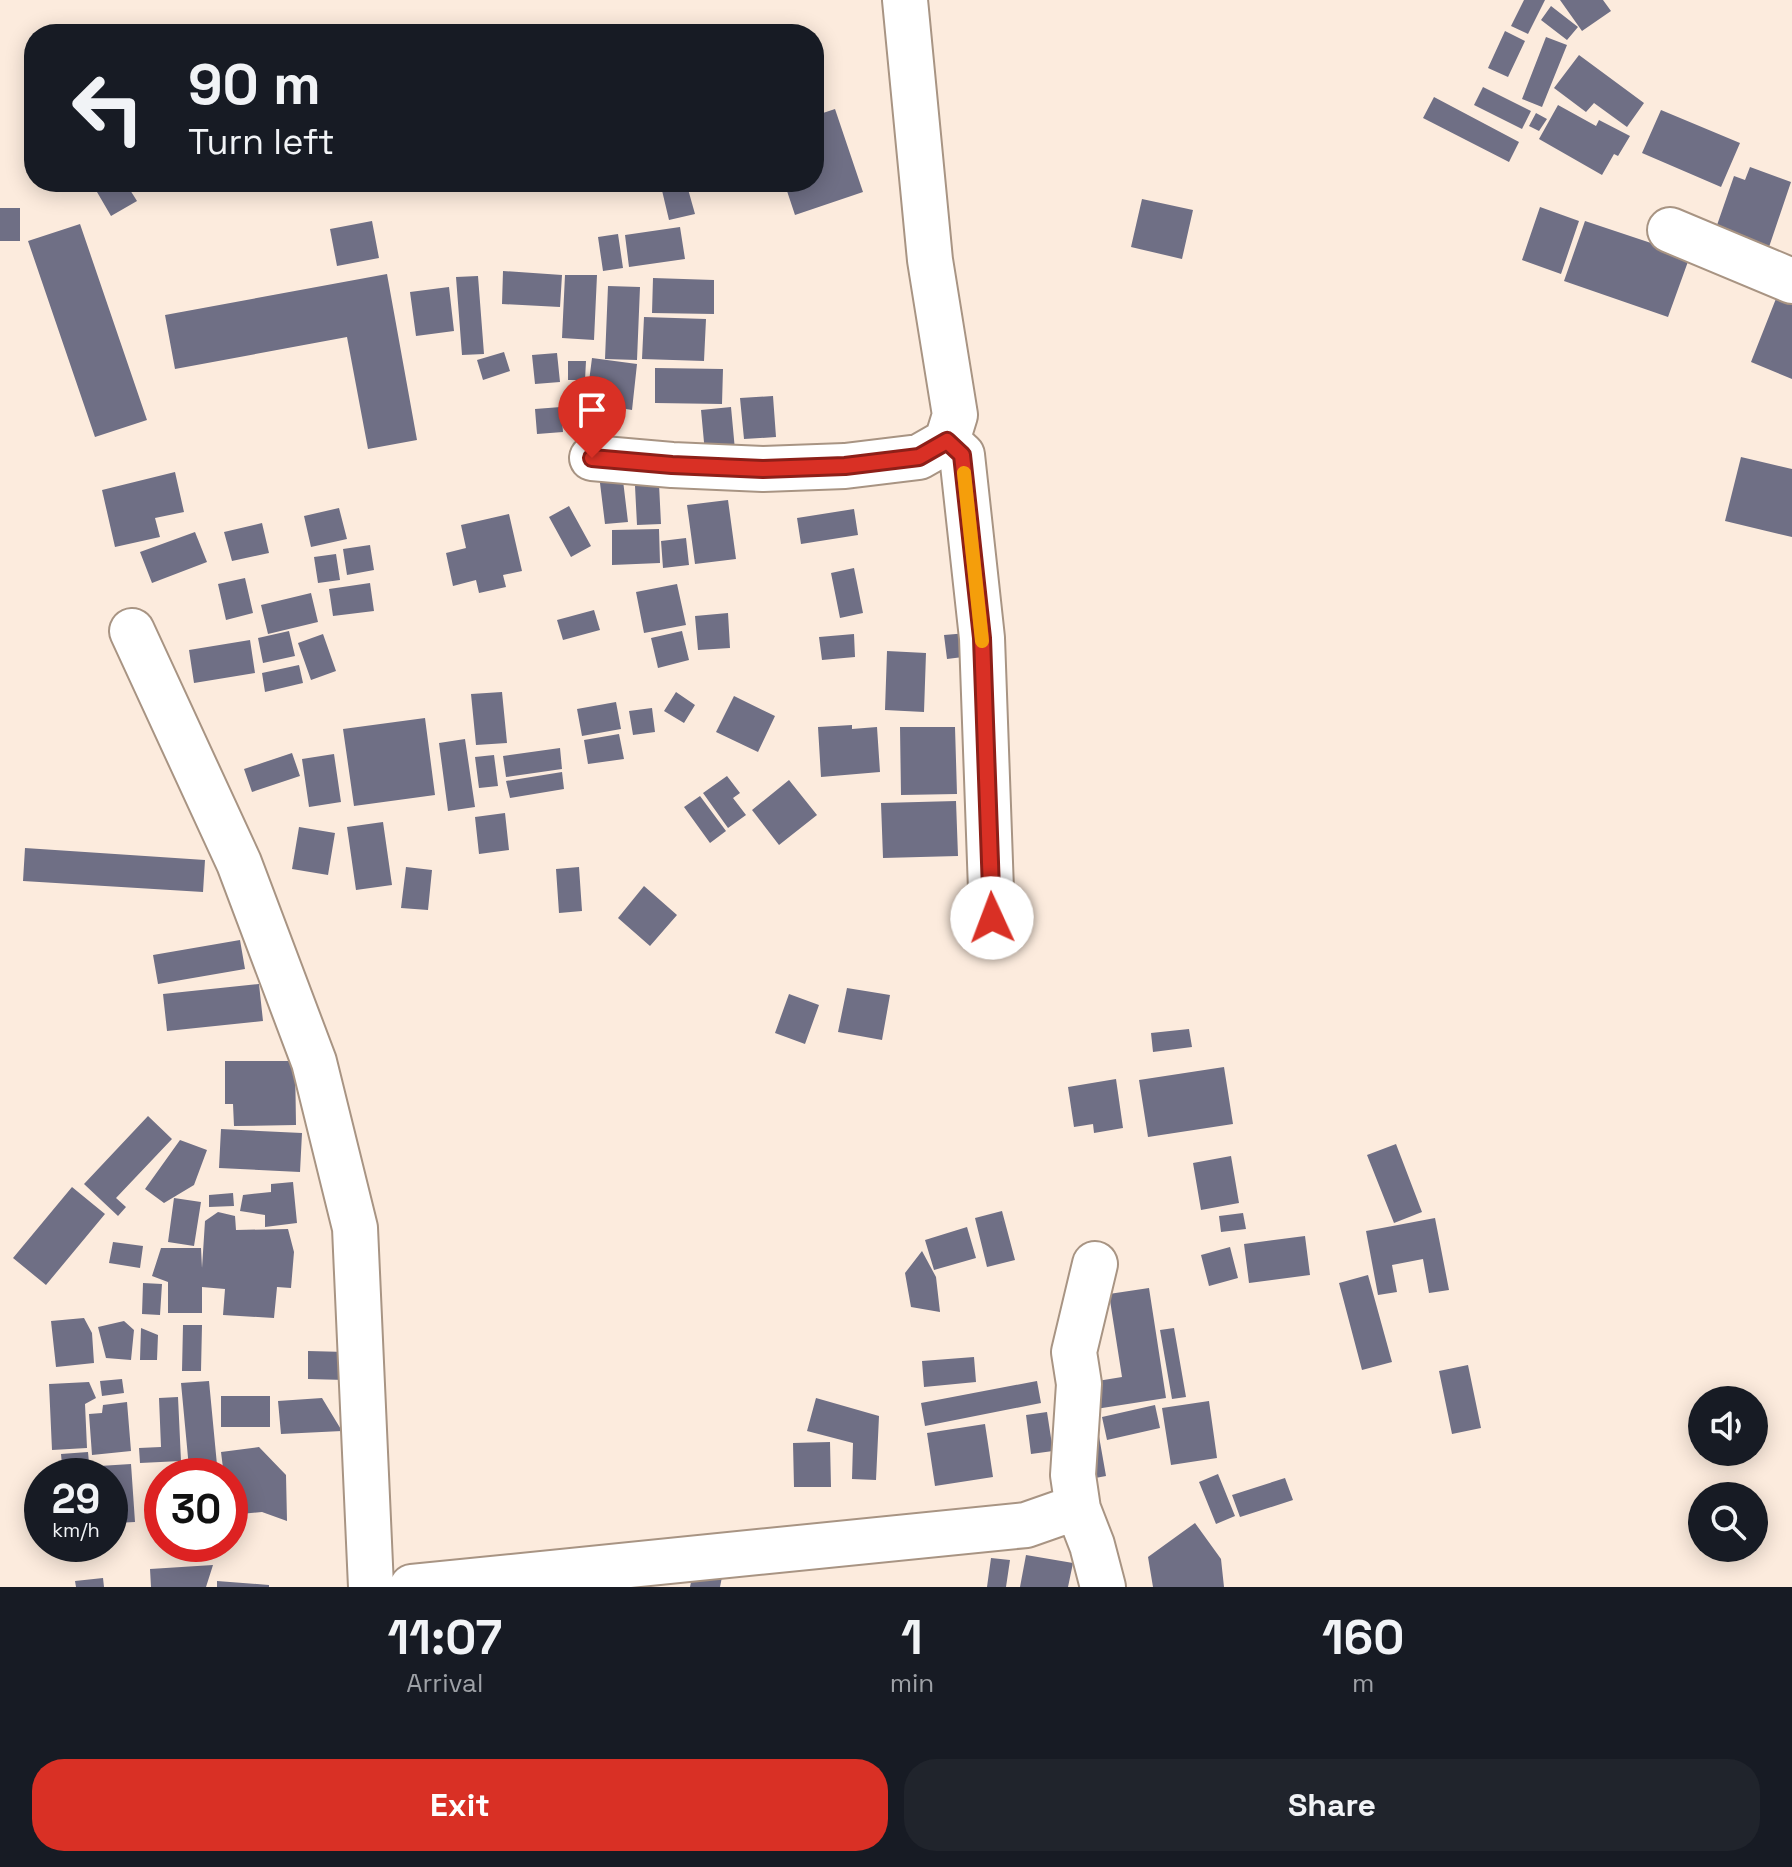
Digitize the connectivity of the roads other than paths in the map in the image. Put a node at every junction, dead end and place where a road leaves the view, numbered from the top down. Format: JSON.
{"nodes":[{"id":1,"x":905,"y":0,"type":"edge"},
{"id":2,"x":1670,"y":230,"type":"dead end"},
{"id":3,"x":1792,"y":281,"type":"edge"},
{"id":4,"x":947,"y":441,"type":"junction"},
{"id":5,"x":592,"y":458,"type":"dead end"},
{"id":6,"x":132,"y":631,"type":"dead end"},
{"id":7,"x":992,"y":918,"type":"dead end"},
{"id":8,"x":1095,"y":1264,"type":"dead end"},
{"id":9,"x":1078,"y":1509,"type":"junction"},
{"id":10,"x":371,"y":1587,"type":"edge"},
{"id":11,"x":412,"y":1587,"type":"edge"},
{"id":12,"x":1103,"y":1587,"type":"edge"}],
"edges":[{"from":1,"to":4,"type":"street"},
{"from":2,"to":3,"type":"street"},
{"from":4,"to":5,"type":"street"},
{"from":4,"to":7,"type":"street"},
{"from":6,"to":10,"type":"street"},
{"from":8,"to":9,"type":"street"},
{"from":9,"to":11,"type":"street"},
{"from":9,"to":12,"type":"street"}]}
